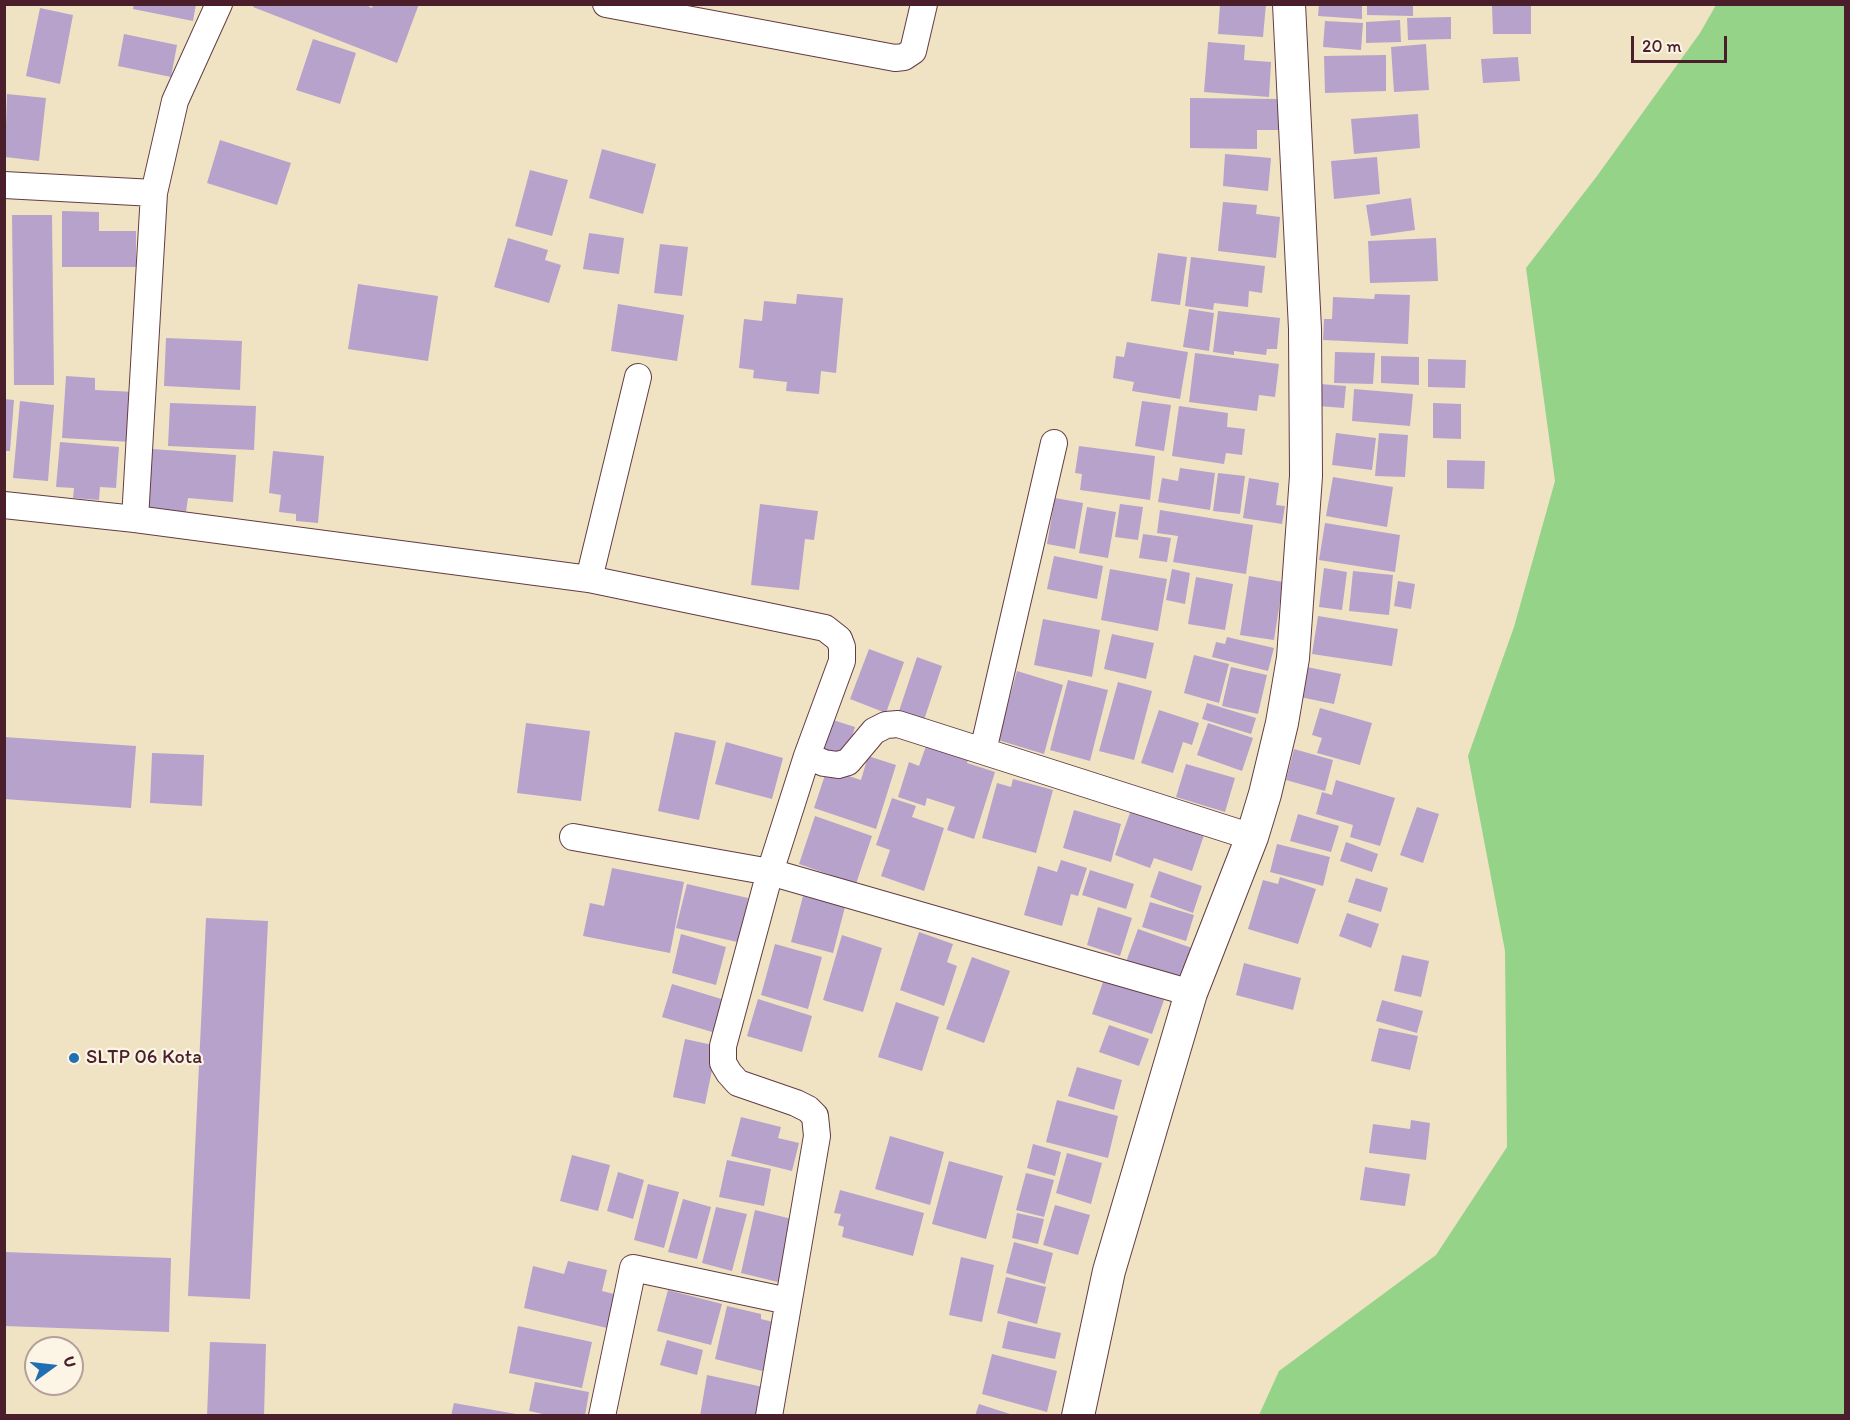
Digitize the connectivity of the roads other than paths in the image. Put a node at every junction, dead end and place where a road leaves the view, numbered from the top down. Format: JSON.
{"nodes":[{"id":1,"x":219,"y":4,"type":"edge"},
{"id":2,"x":606,"y":4,"type":"edge"},
{"id":3,"x":924,"y":4,"type":"edge"},
{"id":4,"x":1289,"y":4,"type":"edge"},
{"id":5,"x":4,"y":185,"type":"edge"},
{"id":6,"x":154,"y":193,"type":"junction"},
{"id":7,"x":638,"y":377,"type":"dead end"},
{"id":8,"x":1054,"y":443,"type":"dead end"},
{"id":9,"x":4,"y":505,"type":"edge"},
{"id":10,"x":135,"y":519,"type":"junction"},
{"id":11,"x":589,"y":579,"type":"junction"},
{"id":12,"x":983,"y":751,"type":"junction"},
{"id":13,"x":807,"y":756,"type":"junction"},
{"id":14,"x":573,"y":837,"type":"dead end"},
{"id":15,"x":1252,"y":837,"type":"junction"},
{"id":16,"x":770,"y":872,"type":"junction"},
{"id":17,"x":1191,"y":993,"type":"junction"},
{"id":18,"x":789,"y":1301,"type":"junction"},
{"id":19,"x":602,"y":1416,"type":"edge"},
{"id":20,"x":769,"y":1416,"type":"edge"},
{"id":21,"x":1078,"y":1416,"type":"edge"}],
"edges":[{"from":1,"to":6,"type":"street"},
{"from":2,"to":3,"type":"street"},
{"from":4,"to":15,"type":"street"},
{"from":5,"to":6,"type":"street"},
{"from":6,"to":10,"type":"street"},
{"from":7,"to":11,"type":"street"},
{"from":8,"to":12,"type":"street"},
{"from":9,"to":10,"type":"street"},
{"from":10,"to":11,"type":"street"},
{"from":11,"to":13,"type":"street"},
{"from":12,"to":13,"type":"street"},
{"from":12,"to":15,"type":"street"},
{"from":13,"to":16,"type":"street"},
{"from":14,"to":16,"type":"street"},
{"from":15,"to":17,"type":"street"},
{"from":16,"to":17,"type":"street"},
{"from":16,"to":18,"type":"street"},
{"from":17,"to":21,"type":"street"},
{"from":18,"to":19,"type":"street"},
{"from":18,"to":20,"type":"street"}]}
